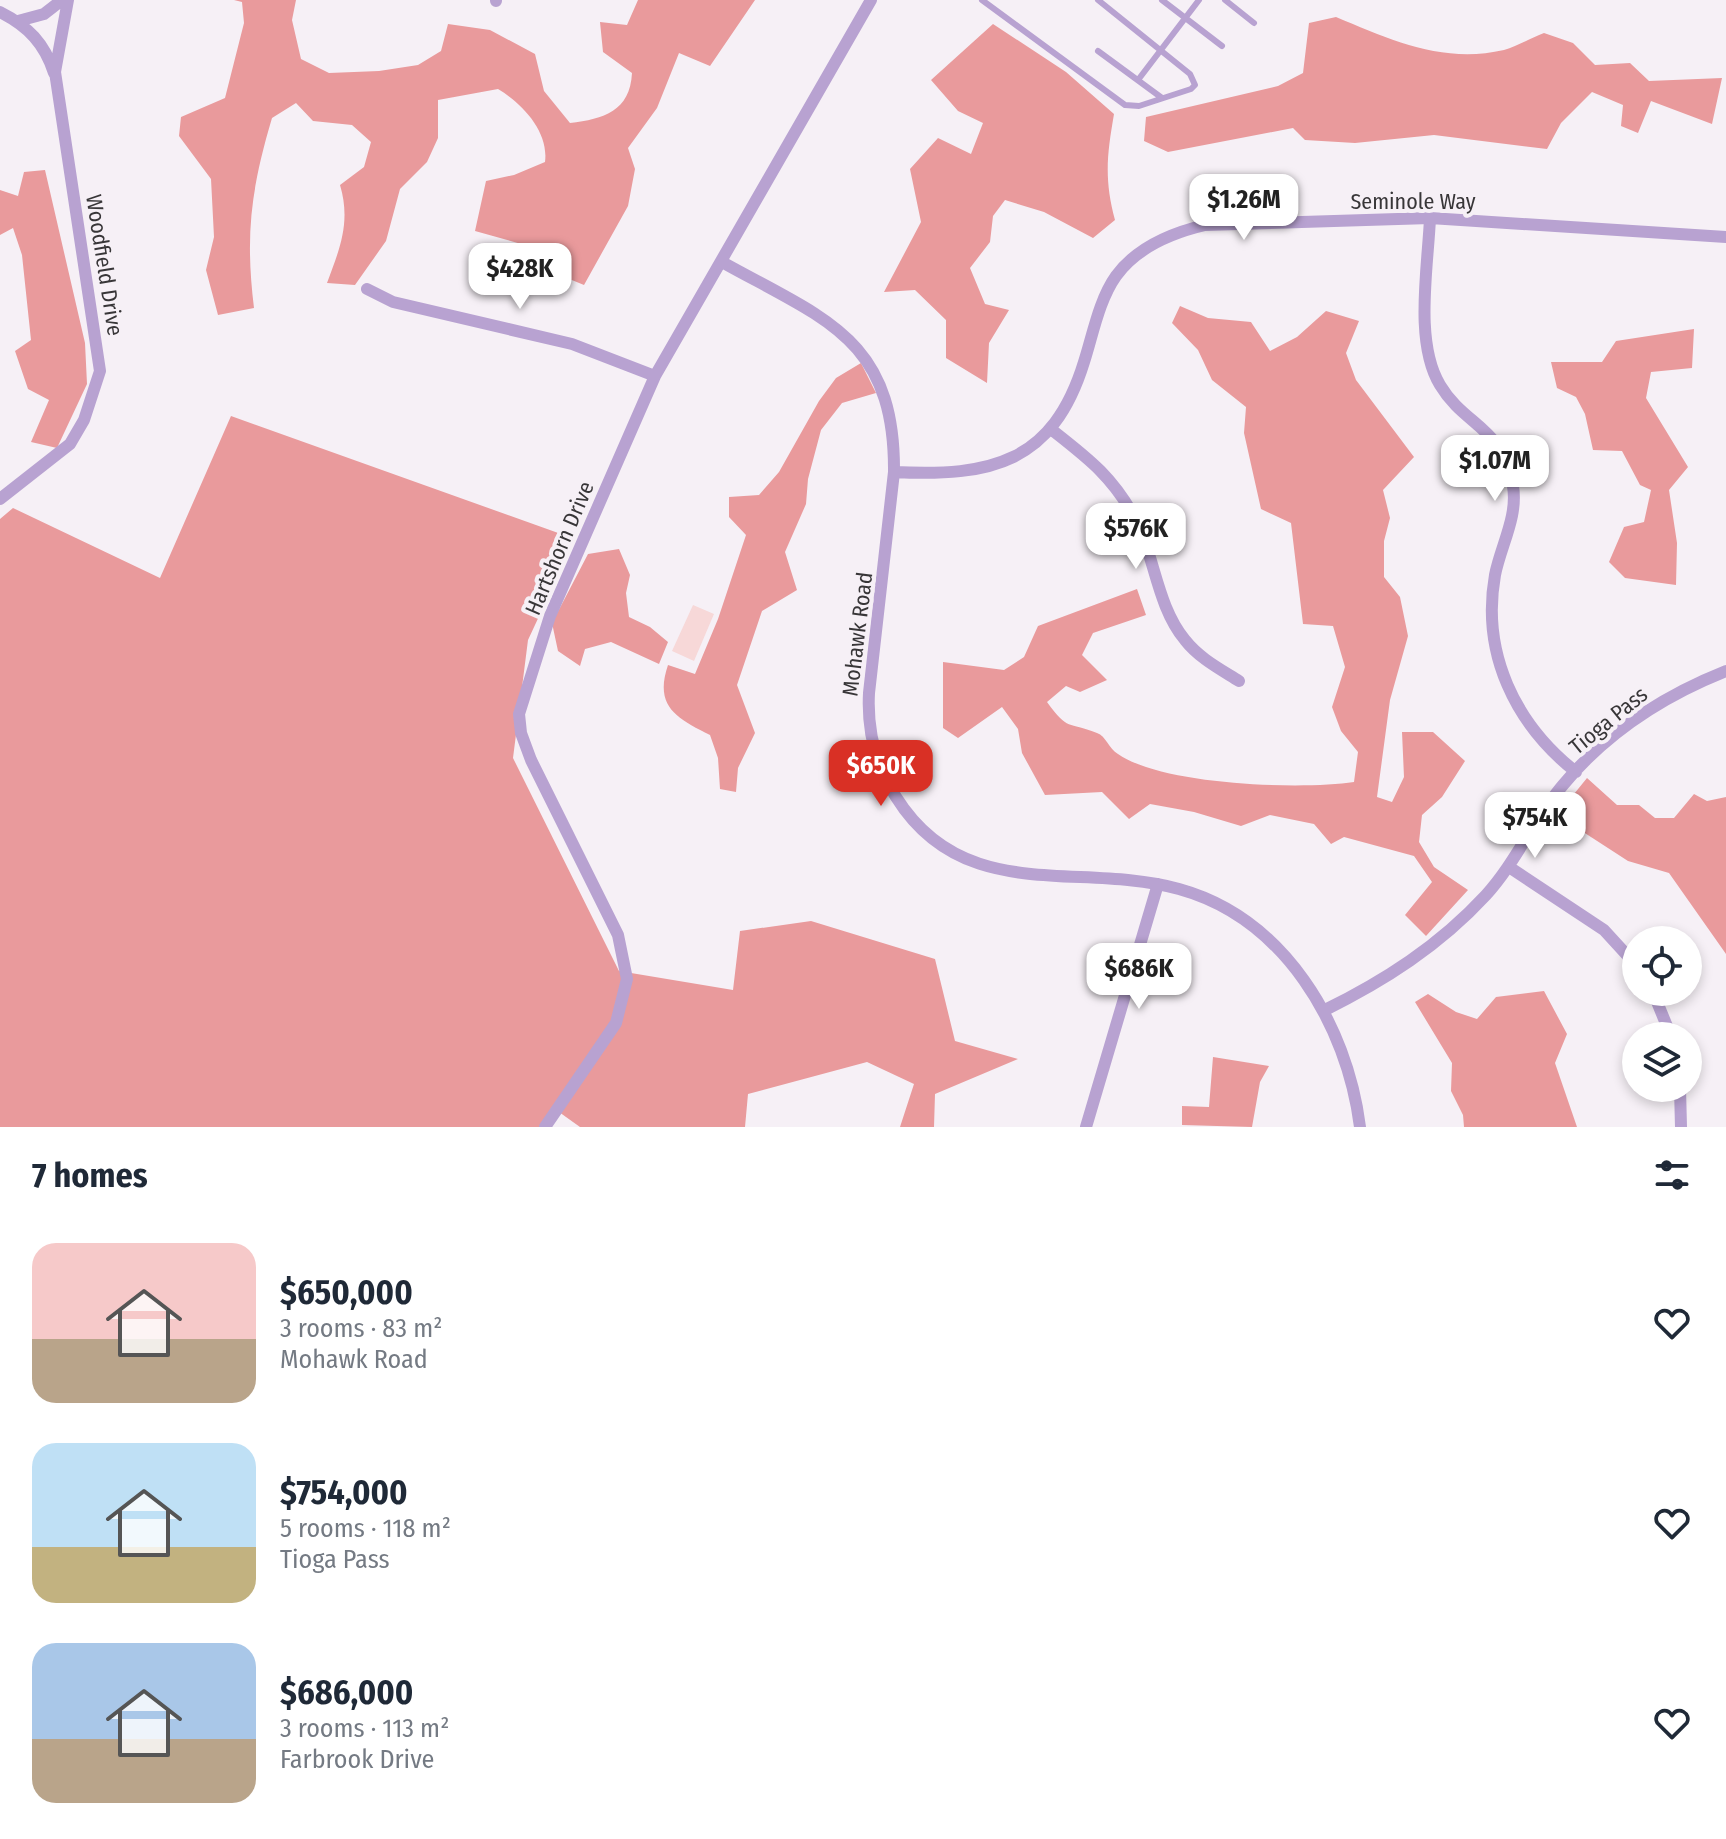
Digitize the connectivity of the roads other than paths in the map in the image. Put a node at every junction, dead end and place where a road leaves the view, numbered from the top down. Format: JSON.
{"nodes":[{"id":1,"x":65,"y":0,"type":"edge"},
{"id":2,"x":871,"y":0,"type":"edge"},
{"id":3,"x":982,"y":0,"type":"edge"},
{"id":4,"x":1098,"y":0,"type":"edge"},
{"id":5,"x":1162,"y":0,"type":"edge"},
{"id":6,"x":1199,"y":0,"type":"edge"},
{"id":7,"x":1225,"y":0,"type":"edge"},
{"id":8,"x":0,"y":12,"type":"edge"},
{"id":9,"x":1185,"y":18,"type":"junction"},
{"id":10,"x":18,"y":21,"type":"junction"},
{"id":11,"x":1254,"y":23,"type":"dead end"},
{"id":12,"x":1222,"y":46,"type":"dead end"},
{"id":13,"x":1160,"y":50,"type":"junction"},
{"id":14,"x":1098,"y":51,"type":"dead end"},
{"id":15,"x":56,"y":78,"type":"junction"},
{"id":16,"x":1138,"y":80,"type":"junction"},
{"id":17,"x":1162,"y":98,"type":"junction"},
{"id":18,"x":1430,"y":218,"type":"junction"},
{"id":19,"x":1726,"y":237,"type":"edge"},
{"id":20,"x":722,"y":262,"type":"junction"},
{"id":21,"x":367,"y":289,"type":"dead end"},
{"id":22,"x":655,"y":376,"type":"junction"},
{"id":23,"x":1052,"y":430,"type":"junction"},
{"id":24,"x":894,"y":472,"type":"junction"},
{"id":25,"x":0,"y":499,"type":"edge"},
{"id":26,"x":1726,"y":671,"type":"edge"},
{"id":27,"x":1239,"y":681,"type":"dead end"},
{"id":28,"x":1576,"y":772,"type":"junction"},
{"id":29,"x":1509,"y":867,"type":"junction"},
{"id":30,"x":1158,"y":884,"type":"junction"},
{"id":31,"x":1622,"y":951,"type":"edge"},
{"id":32,"x":1323,"y":1011,"type":"junction"},
{"id":33,"x":1680,"y":1102,"type":"edge"},
{"id":34,"x":549,"y":1125,"type":"edge"},
{"id":35,"x":1086,"y":1127,"type":"edge"},
{"id":36,"x":1360,"y":1127,"type":"edge"},
{"id":37,"x":1681,"y":1127,"type":"edge"}],
"edges":[{"from":1,"to":10,"type":"street"},
{"from":1,"to":15,"type":"street","name":"Woodfield Drive"},
{"from":2,"to":20,"type":"street","name":"Hartshorn Drive"},
{"from":3,"to":17,"type":"lane"},
{"from":4,"to":13,"type":"lane"},
{"from":5,"to":9,"type":"lane"},
{"from":6,"to":9,"type":"lane"},
{"from":7,"to":11,"type":"lane"},
{"from":8,"to":10,"type":"street"},
{"from":9,"to":12,"type":"lane"},
{"from":9,"to":13,"type":"lane"},
{"from":10,"to":15,"type":"street"},
{"from":13,"to":16,"type":"lane"},
{"from":13,"to":17,"type":"lane"},
{"from":14,"to":16,"type":"lane"},
{"from":15,"to":25,"type":"street","name":"Woodfield Drive"},
{"from":16,"to":17,"type":"lane"},
{"from":18,"to":19,"type":"street","name":"Seminole Way"},
{"from":18,"to":23,"type":"street","name":"Seminole Way"},
{"from":18,"to":28,"type":"street"},
{"from":20,"to":22,"type":"street","name":"Hartshorn Drive"},
{"from":20,"to":24,"type":"street","name":"Mohawk Road"},
{"from":21,"to":22,"type":"street"},
{"from":22,"to":34,"type":"street","name":"Hartshorn Drive"},
{"from":23,"to":24,"type":"street","name":"Seminole Way"},
{"from":23,"to":27,"type":"street"},
{"from":24,"to":30,"type":"street","name":"Mohawk Road"},
{"from":26,"to":28,"type":"street","name":"Tioga Pass"},
{"from":28,"to":29,"type":"street","name":"Tioga Pass"},
{"from":29,"to":31,"type":"street"},
{"from":29,"to":32,"type":"street","name":"Tioga Pass"},
{"from":30,"to":32,"type":"street","name":"Mohawk Road"},
{"from":30,"to":35,"type":"street"},
{"from":32,"to":36,"type":"street","name":"Mohawk Road"},
{"from":33,"to":37,"type":"street"}]}
